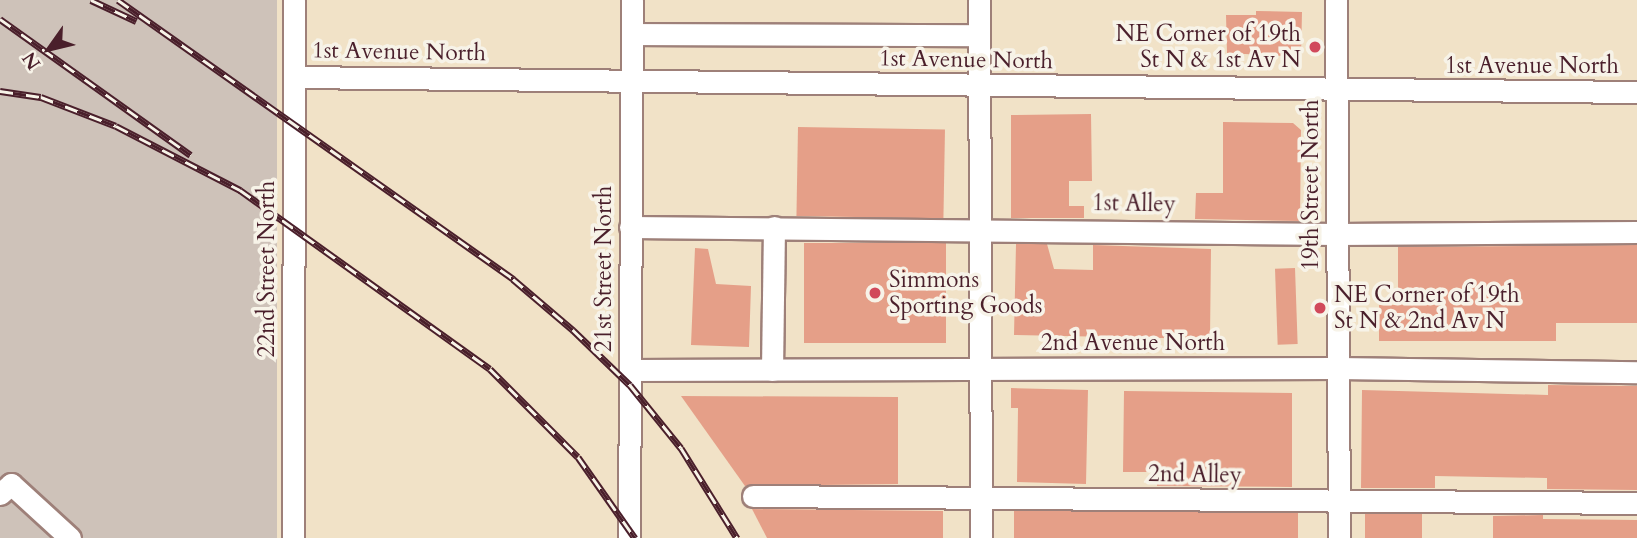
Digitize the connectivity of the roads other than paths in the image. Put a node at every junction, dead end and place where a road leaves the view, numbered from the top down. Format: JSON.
{"nodes":[{"id":1,"x":294,"y":0,"type":"edge"},
{"id":2,"x":632,"y":0,"type":"edge"},
{"id":3,"x":979,"y":0,"type":"edge"},
{"id":4,"x":1336,"y":0,"type":"edge"},
{"id":5,"x":632,"y":34,"type":"junction"},
{"id":6,"x":979,"y":36,"type":"junction"},
{"id":7,"x":294,"y":77,"type":"junction"},
{"id":8,"x":632,"y":82,"type":"junction"},
{"id":9,"x":979,"y":86,"type":"junction"},
{"id":10,"x":1336,"y":91,"type":"junction"},
{"id":11,"x":1637,"y":92,"type":"edge"},
{"id":12,"x":630,"y":227,"type":"junction"},
{"id":13,"x":774,"y":227,"type":"junction"},
{"id":14,"x":978,"y":228,"type":"junction"},
{"id":15,"x":1637,"y":232,"type":"edge"},
{"id":16,"x":1337,"y":234,"type":"junction"},
{"id":17,"x":1338,"y":368,"type":"junction"},
{"id":18,"x":630,"y":370,"type":"junction"},
{"id":19,"x":772,"y":370,"type":"junction"},
{"id":20,"x":982,"y":370,"type":"junction"},
{"id":21,"x":1637,"y":372,"type":"edge"},
{"id":22,"x":0,"y":494,"type":"edge"},
{"id":23,"x":753,"y":496,"type":"dead end"},
{"id":24,"x":981,"y":499,"type":"junction"},
{"id":25,"x":1339,"y":503,"type":"junction"},
{"id":26,"x":1637,"y":503,"type":"edge"},
{"id":27,"x":70,"y":538,"type":"edge"},
{"id":28,"x":293,"y":538,"type":"edge"},
{"id":29,"x":629,"y":538,"type":"edge"},
{"id":30,"x":981,"y":538,"type":"edge"},
{"id":31,"x":1339,"y":538,"type":"edge"}],
"edges":[{"from":1,"to":7,"type":"street","name":"22nd Street North"},
{"from":2,"to":5,"type":"street","name":"21st Street North"},
{"from":3,"to":6,"type":"street"},
{"from":4,"to":10,"type":"street","name":"19th Street North"},
{"from":5,"to":6,"type":"street"},
{"from":5,"to":8,"type":"street","name":"21st Street North"},
{"from":6,"to":9,"type":"street"},
{"from":7,"to":8,"type":"street","name":"1st Avenue North"},
{"from":7,"to":28,"type":"street","name":"22nd Street North"},
{"from":8,"to":9,"type":"street","name":"1st Avenue North"},
{"from":8,"to":12,"type":"street","name":"21st Street North"},
{"from":9,"to":10,"type":"street","name":"1st Avenue North"},
{"from":9,"to":14,"type":"street"},
{"from":10,"to":11,"type":"street","name":"1st Avenue North"},
{"from":10,"to":16,"type":"street","name":"19th Street North"},
{"from":12,"to":13,"type":"street","name":"1st Alley"},
{"from":12,"to":18,"type":"street","name":"21st Street North"},
{"from":13,"to":14,"type":"street","name":"1st Alley"},
{"from":13,"to":19,"type":"street"},
{"from":14,"to":16,"type":"street","name":"1st Alley"},
{"from":14,"to":20,"type":"street"},
{"from":15,"to":16,"type":"street","name":"1st Alley"},
{"from":16,"to":17,"type":"street","name":"19th Street North"},
{"from":17,"to":20,"type":"street","name":"2nd Avenue North"},
{"from":17,"to":21,"type":"street","name":"2nd Avenue North"},
{"from":17,"to":25,"type":"street","name":"19th Street North"},
{"from":18,"to":19,"type":"street","name":"2nd Avenue North"},
{"from":18,"to":29,"type":"street","name":"21st Street North"},
{"from":19,"to":20,"type":"street","name":"2nd Avenue North"},
{"from":20,"to":24,"type":"street"},
{"from":22,"to":27,"type":"street"},
{"from":23,"to":24,"type":"street","name":"2nd Alley"},
{"from":24,"to":25,"type":"street","name":"2nd Alley"},
{"from":24,"to":30,"type":"street"},
{"from":25,"to":26,"type":"street","name":"2nd Alley"},
{"from":25,"to":31,"type":"street","name":"19th Street North"}]}
